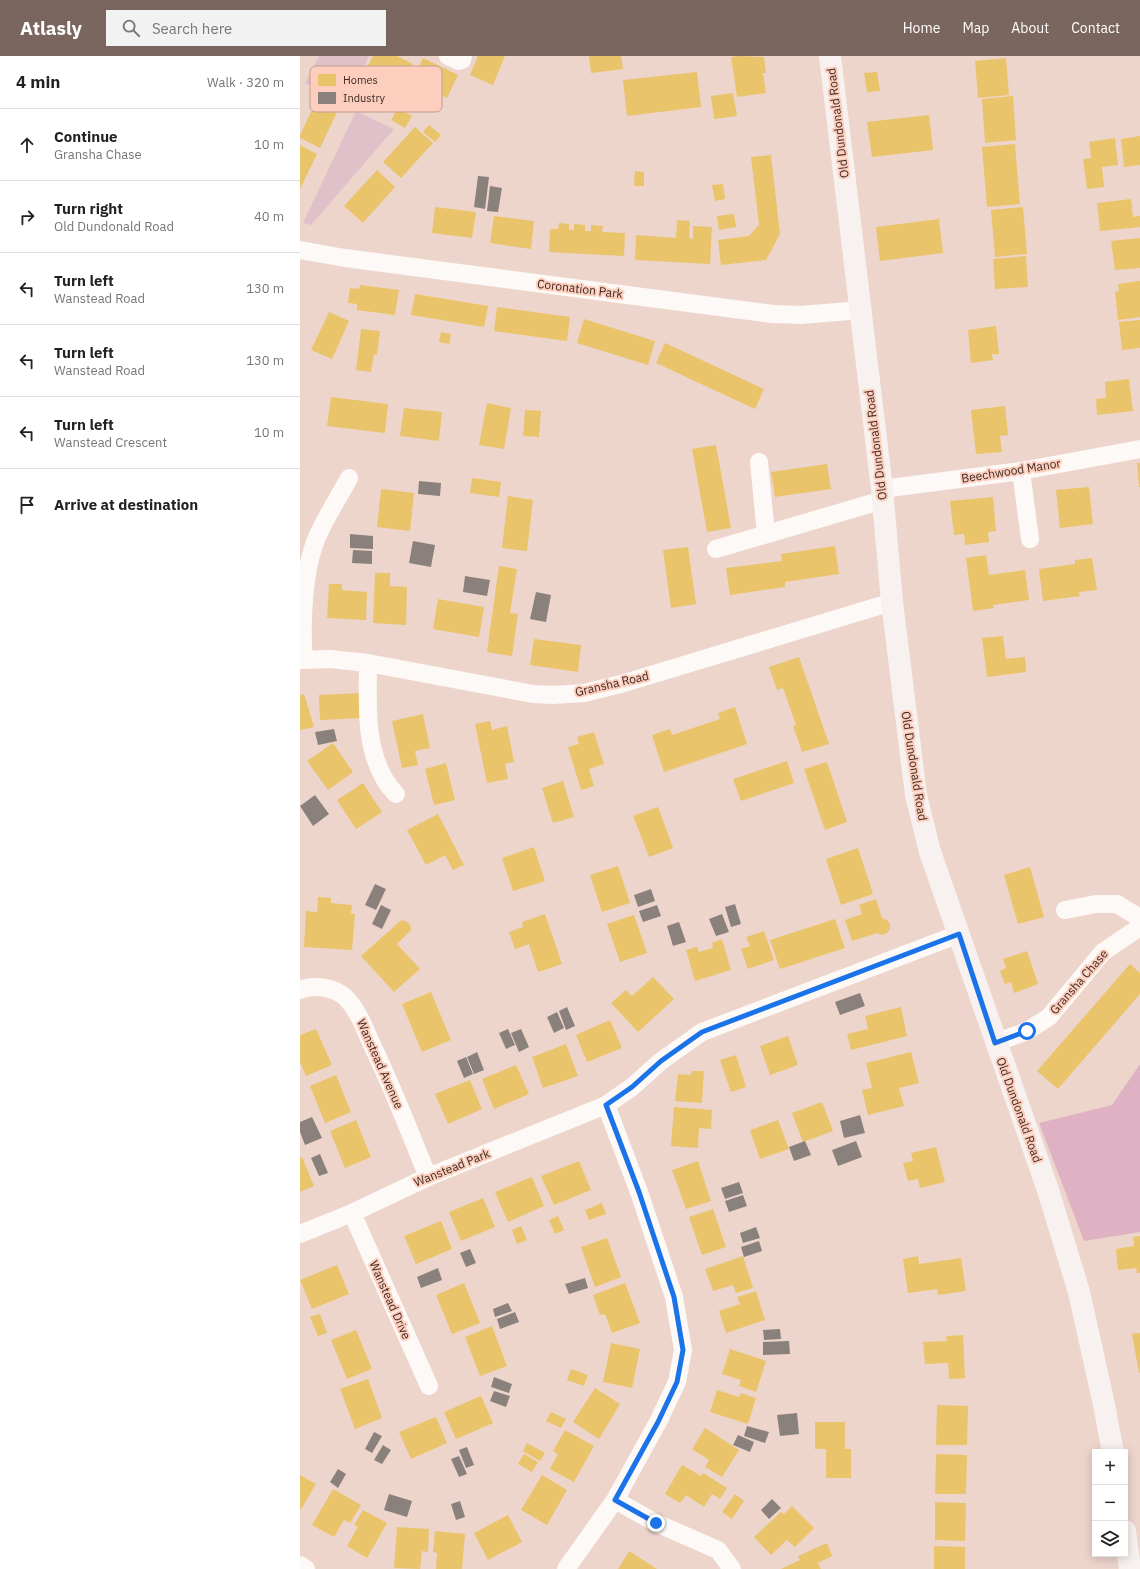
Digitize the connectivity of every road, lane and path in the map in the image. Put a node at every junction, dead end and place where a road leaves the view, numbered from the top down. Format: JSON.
{"nodes":[{"id":1,"x":448,"y":56,"type":"edge"},
{"id":2,"x":463,"y":56,"type":"edge"},
{"id":3,"x":830,"y":56,"type":"edge"},
{"id":4,"x":300,"y":250,"type":"edge"},
{"id":5,"x":861,"y":310,"type":"junction"},
{"id":6,"x":1140,"y":449,"type":"edge"},
{"id":7,"x":759,"y":462,"type":"dead end"},
{"id":8,"x":1021,"y":471,"type":"junction"},
{"id":9,"x":349,"y":478,"type":"dead end"},
{"id":10,"x":882,"y":495,"type":"junction"},
{"id":11,"x":766,"y":534,"type":"junction"},
{"id":12,"x":1030,"y":539,"type":"dead end"},
{"id":13,"x":716,"y":549,"type":"dead end"},
{"id":14,"x":892,"y":602,"type":"junction"},
{"id":15,"x":302,"y":660,"type":"edge"},
{"id":16,"x":368,"y":663,"type":"junction"},
{"id":17,"x":396,"y":794,"type":"dead end"},
{"id":18,"x":1065,"y":910,"type":"dead end"},
{"id":19,"x":1140,"y":918,"type":"edge"},
{"id":20,"x":1140,"y":927,"type":"edge"},
{"id":21,"x":959,"y":934,"type":"junction"},
{"id":22,"x":300,"y":990,"type":"edge"},
{"id":23,"x":995,"y":1043,"type":"junction"},
{"id":24,"x":606,"y":1105,"type":"junction"},
{"id":25,"x":428,"y":1177,"type":"junction"},
{"id":26,"x":352,"y":1213,"type":"junction"},
{"id":27,"x":300,"y":1234,"type":"edge"},
{"id":28,"x":429,"y":1386,"type":"dead end"},
{"id":29,"x":1112,"y":1449,"type":"edge"},
{"id":30,"x":615,"y":1500,"type":"junction"},
{"id":31,"x":1128,"y":1554,"type":"edge"},
{"id":32,"x":300,"y":1566,"type":"edge"},
{"id":33,"x":306,"y":1569,"type":"edge"},
{"id":34,"x":566,"y":1569,"type":"edge"},
{"id":35,"x":732,"y":1569,"type":"edge"},
{"id":36,"x":1130,"y":1569,"type":"edge"}],
"edges":[{"from":1,"to":2,"type":"street"},
{"from":3,"to":5,"type":"street","name":"Old Dundonald Road"},
{"from":4,"to":5,"type":"street","name":"Coronation Park"},
{"from":5,"to":10,"type":"street","name":"Old Dundonald Road"},
{"from":6,"to":8,"type":"street","name":"Beechwood Manor"},
{"from":7,"to":11,"type":"street"},
{"from":8,"to":10,"type":"street","name":"Beechwood Manor"},
{"from":8,"to":12,"type":"street"},
{"from":9,"to":15,"type":"street"},
{"from":10,"to":11,"type":"street","name":"Beechwood Manor"},
{"from":10,"to":14,"type":"street","name":"Old Dundonald Road"},
{"from":11,"to":13,"type":"street","name":"Beechwood Manor"},
{"from":14,"to":16,"type":"street","name":"Gransha Road"},
{"from":14,"to":21,"type":"street","name":"Old Dundonald Road"},
{"from":15,"to":16,"type":"street","name":"Gransha Road"},
{"from":16,"to":17,"type":"street"},
{"from":18,"to":19,"type":"street"},
{"from":20,"to":23,"type":"street","name":"Gransha Chase"},
{"from":21,"to":23,"type":"street","name":"Old Dundonald Road"},
{"from":21,"to":24,"type":"street","name":"Wanstead Park"},
{"from":22,"to":25,"type":"street","name":"Wanstead Avenue"},
{"from":23,"to":29,"type":"street","name":"Old Dundonald Road"},
{"from":24,"to":25,"type":"street","name":"Wanstead Park"},
{"from":24,"to":30,"type":"street"},
{"from":25,"to":26,"type":"street","name":"Wanstead Park"},
{"from":26,"to":27,"type":"street","name":"Wanstead Park"},
{"from":26,"to":28,"type":"street","name":"Wanstead Drive"},
{"from":30,"to":34,"type":"street"},
{"from":30,"to":35,"type":"street"},
{"from":31,"to":36,"type":"street"},
{"from":32,"to":33,"type":"street"}]}
